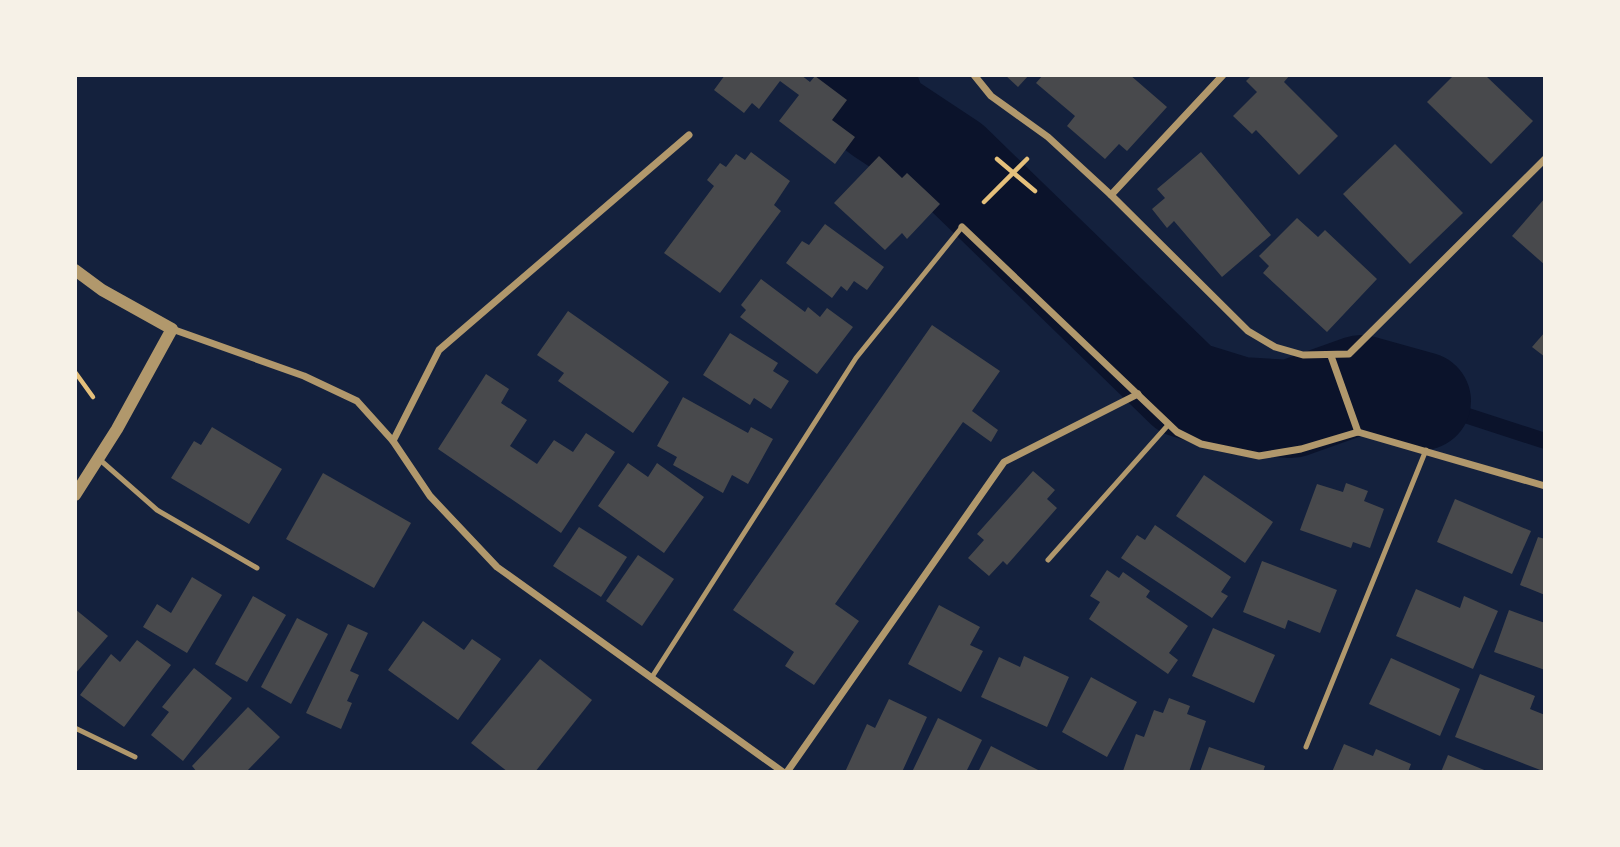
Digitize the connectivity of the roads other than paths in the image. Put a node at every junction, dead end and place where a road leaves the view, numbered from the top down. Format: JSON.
{"nodes":[{"id":1,"x":974,"y":75,"type":"edge"},
{"id":2,"x":1223,"y":75,"type":"edge"},
{"id":3,"x":689,"y":135,"type":"dead end"},
{"id":4,"x":1545,"y":159,"type":"edge"},
{"id":5,"x":1111,"y":195,"type":"junction"},
{"id":6,"x":962,"y":226,"type":"joint"},
{"id":7,"x":75,"y":270,"type":"edge"},
{"id":8,"x":172,"y":328,"type":"junction"},
{"id":9,"x":1331,"y":356,"type":"junction"},
{"id":10,"x":1138,"y":394,"type":"junction"},
{"id":11,"x":1169,"y":424,"type":"junction"},
{"id":12,"x":1358,"y":432,"type":"junction"},
{"id":13,"x":393,"y":441,"type":"junction"},
{"id":14,"x":1426,"y":450,"type":"junction"},
{"id":15,"x":99,"y":458,"type":"junction"},
{"id":16,"x":1545,"y":486,"type":"edge"},
{"id":17,"x":75,"y":495,"type":"edge"},
{"id":18,"x":1048,"y":560,"type":"dead end"},
{"id":19,"x":257,"y":568,"type":"dead end"},
{"id":20,"x":652,"y":677,"type":"junction"},
{"id":21,"x":75,"y":728,"type":"edge"},
{"id":22,"x":1306,"y":747,"type":"dead end"},
{"id":23,"x":135,"y":757,"type":"dead end"},
{"id":24,"x":785,"y":772,"type":"edge"}],
"edges":[{"from":1,"to":5,"type":"street"},
{"from":2,"to":5,"type":"street"},
{"from":3,"to":13,"type":"street"},
{"from":4,"to":9,"type":"street"},
{"from":5,"to":9,"type":"street"},
{"from":6,"to":10,"type":"street"},
{"from":6,"to":20,"type":"lane"},
{"from":7,"to":8,"type":"street"},
{"from":8,"to":13,"type":"street"},
{"from":8,"to":15,"type":"street"},
{"from":9,"to":12,"type":"street"},
{"from":10,"to":11,"type":"street"},
{"from":10,"to":24,"type":"street"},
{"from":11,"to":12,"type":"street"},
{"from":11,"to":18,"type":"lane"},
{"from":12,"to":14,"type":"street"},
{"from":13,"to":20,"type":"street"},
{"from":14,"to":16,"type":"street"},
{"from":14,"to":22,"type":"lane"},
{"from":15,"to":17,"type":"street"},
{"from":15,"to":19,"type":"lane"},
{"from":20,"to":24,"type":"street"},
{"from":21,"to":23,"type":"lane"}]}
